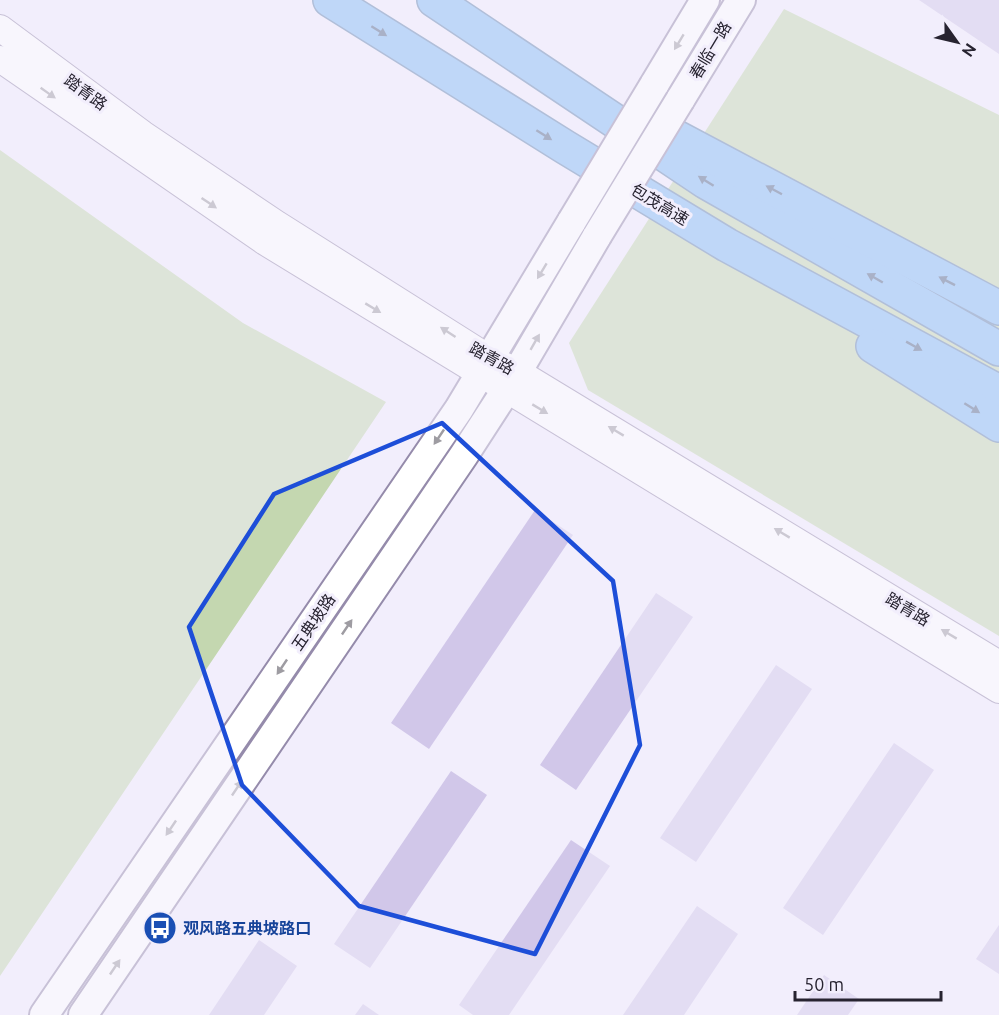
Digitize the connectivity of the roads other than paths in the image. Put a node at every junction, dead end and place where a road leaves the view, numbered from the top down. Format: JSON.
{"nodes":[{"id":1,"x":330,"y":0,"type":"edge"},
{"id":2,"x":434,"y":0,"type":"edge"},
{"id":3,"x":705,"y":0,"type":"edge"},
{"id":4,"x":741,"y":0,"type":"edge"},
{"id":5,"x":0,"y":28,"type":"edge"},
{"id":6,"x":486,"y":33,"type":"junction"},
{"id":7,"x":0,"y":59,"type":"edge"},
{"id":8,"x":587,"y":161,"type":"junction"},
{"id":9,"x":572,"y":221,"type":"joint"},
{"id":10,"x":597,"y":236,"type":"joint"},
{"id":11,"x":999,"y":308,"type":"edge"},
{"id":12,"x":999,"y":349,"type":"edge"},
{"id":13,"x":485,"y":366,"type":"junction"},
{"id":14,"x":512,"y":380,"type":"junction"},
{"id":15,"x":999,"y":392,"type":"edge"},
{"id":16,"x":999,"y":425,"type":"edge"},
{"id":17,"x":999,"y":664,"type":"edge"},
{"id":18,"x":999,"y":690,"type":"edge"},
{"id":19,"x":44,"y":1015,"type":"edge"},
{"id":20,"x":82,"y":1015,"type":"edge"}],
"edges":[{"from":1,"to":8,"type":"highway","name":"包茂高速","one_way":true},
{"from":2,"to":6,"type":"highway"},
{"from":3,"to":9,"type":"main road","name":"春临一路","one_way":true,"bridge":true},
{"from":4,"to":10,"type":"main road","name":"春临一路","bridge":true},
{"from":13,"to":5,"type":"street","name":"踏青路","one_way":true},
{"from":11,"to":6,"type":"highway","one_way":true},
{"from":12,"to":6,"type":"highway","one_way":true},
{"from":7,"to":13,"type":"street","name":"踏青路","one_way":true},
{"from":8,"to":15,"type":"highway","name":"包茂高速","one_way":true},
{"from":8,"to":16,"type":"highway","one_way":true},
{"from":9,"to":13,"type":"main road","name":"五典坡路","one_way":true},
{"from":14,"to":10,"type":"main road","name":"五典坡路","one_way":true},
{"from":13,"to":14,"type":"street","name":"踏青路"},
{"from":13,"to":19,"type":"main road","name":"五典坡路","one_way":true},
{"from":17,"to":14,"type":"street","name":"踏青路","one_way":true},
{"from":14,"to":18,"type":"street","name":"踏青路","one_way":true},
{"from":20,"to":14,"type":"main road","name":"五典坡路","one_way":true}]}
